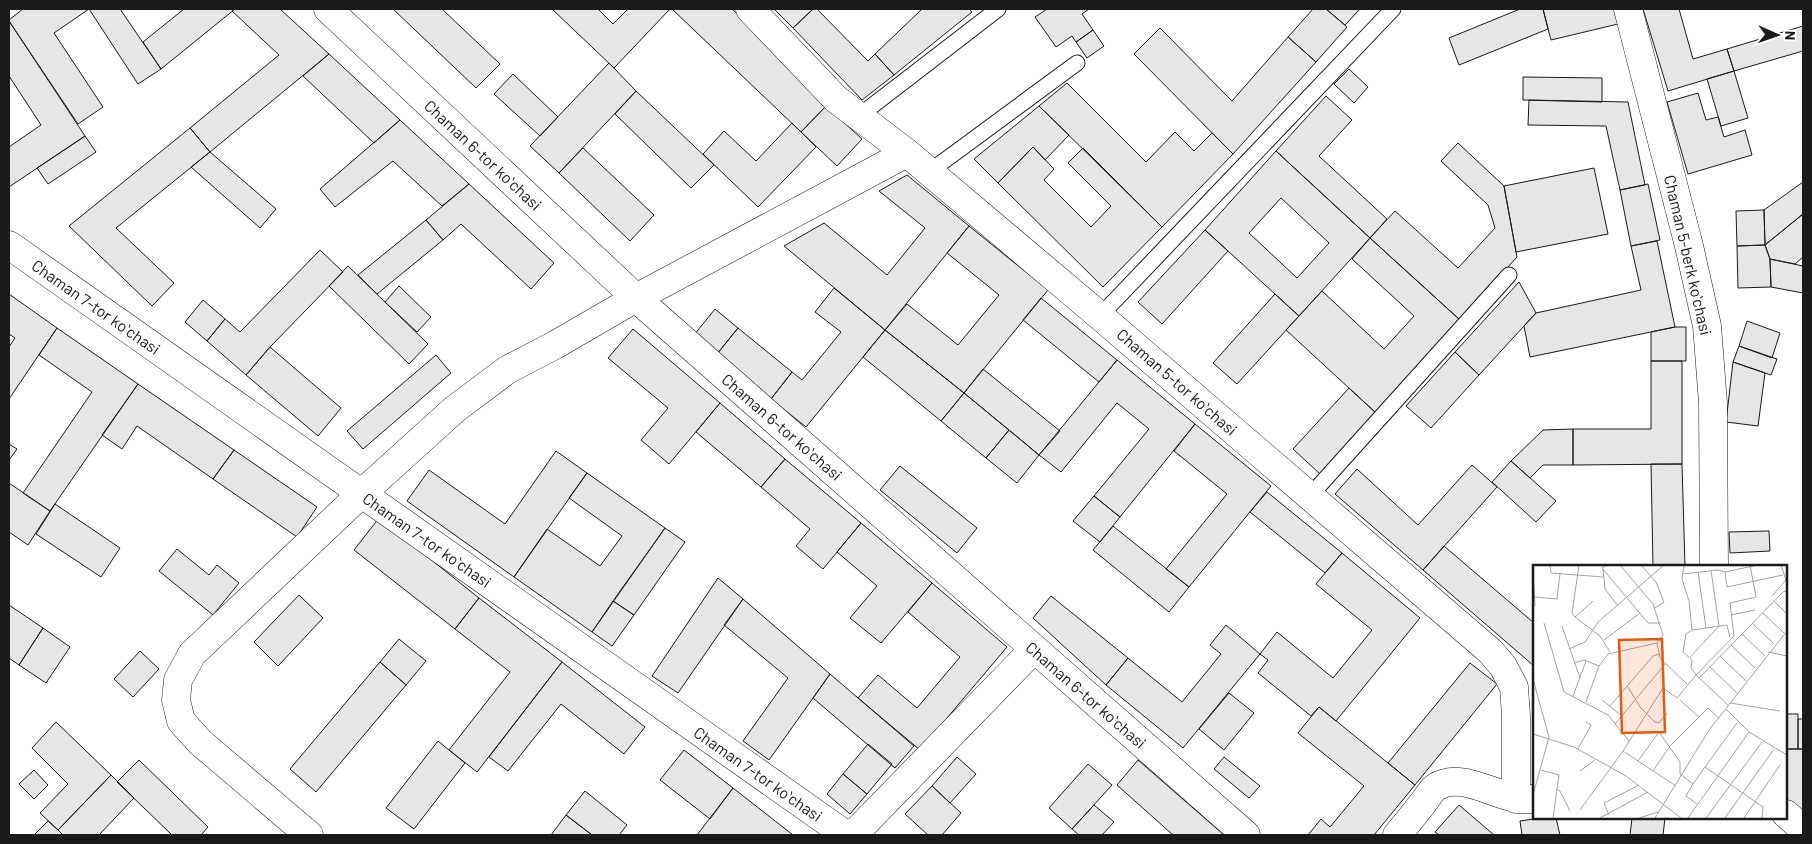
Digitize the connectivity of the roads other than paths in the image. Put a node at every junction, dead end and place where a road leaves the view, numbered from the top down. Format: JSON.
{"nodes":[{"id":1,"x":750,"y":9,"type":"edge"},
{"id":2,"x":998,"y":9,"type":"edge"},
{"id":3,"x":1393,"y":9,"type":"edge"},
{"id":4,"x":1628,"y":9,"type":"edge"},
{"id":5,"x":339,"y":12,"type":"edge"},
{"id":6,"x":1077,"y":64,"type":"dead end"},
{"id":7,"x":858,"y":116,"type":"junction"},
{"id":8,"x":907,"y":154,"type":"junction"},
{"id":9,"x":929,"y":172,"type":"junction"},
{"id":10,"x":9,"y":245,"type":"edge"},
{"id":11,"x":1509,"y":275,"type":"dead end"},
{"id":12,"x":636,"y":298,"type":"junction"},
{"id":13,"x":1100,"y":316,"type":"junction"},
{"id":14,"x":361,"y":494,"type":"junction"},
{"id":15,"x":1309,"y":496,"type":"junction"},
{"id":16,"x":1714,"y":565,"type":"edge"},
{"id":17,"x":1034,"y":649,"type":"junction"},
{"id":18,"x":1525,"y":799,"type":"edge"},
{"id":19,"x":1787,"y":815,"type":"edge"},
{"id":20,"x":1803,"y":829,"type":"edge"},
{"id":21,"x":309,"y":835,"type":"edge"},
{"id":22,"x":846,"y":835,"type":"edge"},
{"id":23,"x":853,"y":835,"type":"edge"},
{"id":24,"x":1246,"y":835,"type":"edge"},
{"id":25,"x":1397,"y":835,"type":"edge"}],
"edges":[{"from":1,"to":7,"type":"street","name":"Chaman 5-tor koʻchasi"},
{"from":2,"to":7,"type":"lane"},
{"from":3,"to":13,"type":"lane"},
{"from":4,"to":16,"type":"street","name":"Chaman 5-berk koʻchasi"},
{"from":5,"to":12,"type":"street","name":"Chaman 6-tor koʻchasi"},
{"from":6,"to":9,"type":"lane"},
{"from":7,"to":8,"type":"street","name":"Chaman 5-tor koʻchasi"},
{"from":8,"to":9,"type":"street","name":"Chaman 5-tor koʻchasi"},
{"from":8,"to":12,"type":"street"},
{"from":9,"to":13,"type":"street","name":"Chaman 5-tor koʻchasi"},
{"from":10,"to":14,"type":"street","name":"Chaman 7-tor koʻchasi"},
{"from":11,"to":15,"type":"lane"},
{"from":12,"to":14,"type":"street"},
{"from":12,"to":17,"type":"street","name":"Chaman 6-tor koʻchasi"},
{"from":13,"to":15,"type":"street","name":"Chaman 5-tor koʻchasi"},
{"from":14,"to":21,"type":"street"},
{"from":14,"to":22,"type":"street","name":"Chaman 7-tor koʻchasi"},
{"from":15,"to":18,"type":"street","name":"Chaman 5-tor koʻchasi"},
{"from":17,"to":23,"type":"street"},
{"from":17,"to":24,"type":"street","name":"Chaman 6-tor koʻchasi"},
{"from":18,"to":25,"type":"street"},
{"from":19,"to":20,"type":"street"}]}
